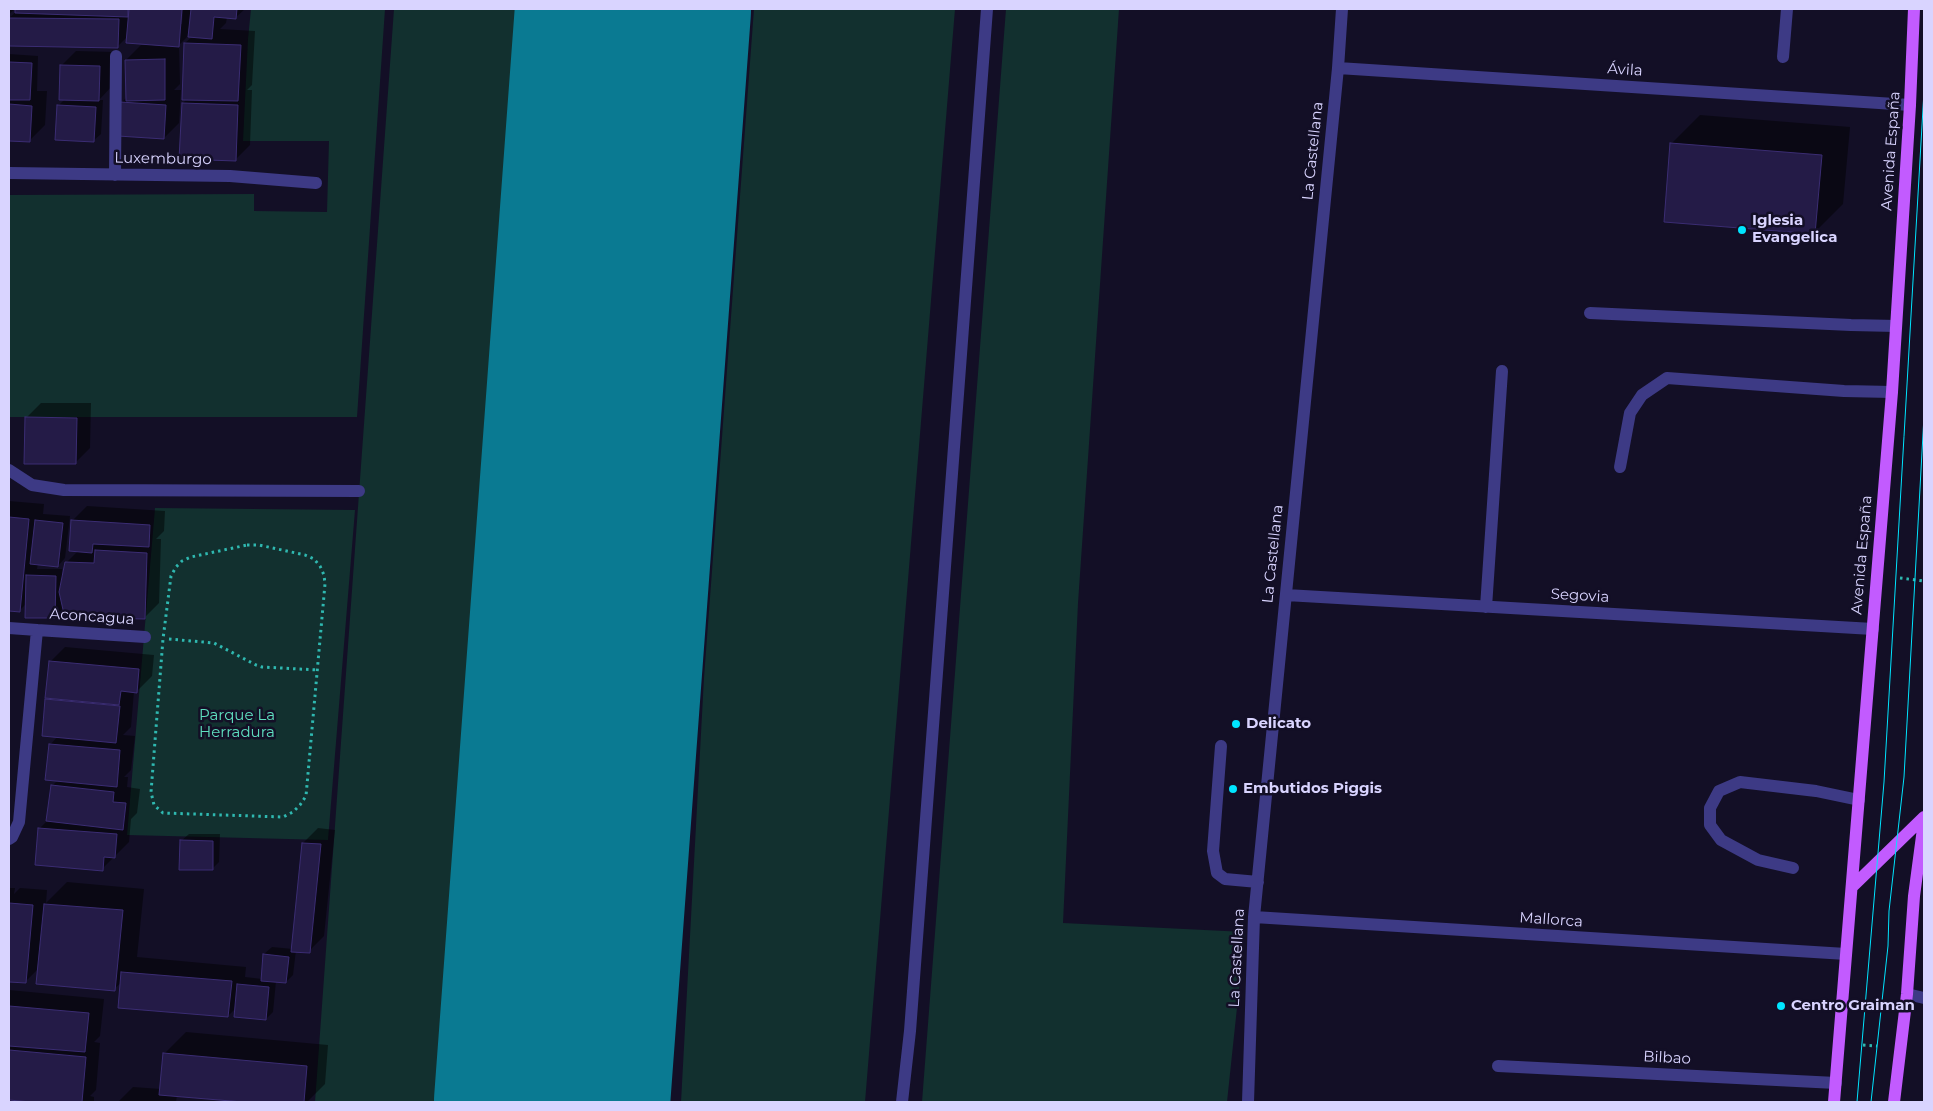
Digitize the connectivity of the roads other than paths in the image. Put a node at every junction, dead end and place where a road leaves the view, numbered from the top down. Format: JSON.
{"nodes":[{"id":1,"x":987,"y":9,"type":"edge"},
{"id":2,"x":1342,"y":9,"type":"edge"},
{"id":3,"x":1787,"y":9,"type":"edge"},
{"id":4,"x":1914,"y":9,"type":"edge"},
{"id":5,"x":116,"y":56,"type":"dead end"},
{"id":6,"x":1783,"y":57,"type":"dead end"},
{"id":7,"x":1338,"y":68,"type":"junction"},
{"id":8,"x":1910,"y":104,"type":"junction"},
{"id":9,"x":9,"y":173,"type":"edge"},
{"id":10,"x":115,"y":175,"type":"junction"},
{"id":11,"x":316,"y":182,"type":"dead end"},
{"id":12,"x":1590,"y":313,"type":"dead end"},
{"id":13,"x":1896,"y":326,"type":"junction"},
{"id":14,"x":1502,"y":370,"type":"dead end"},
{"id":15,"x":1892,"y":392,"type":"junction"},
{"id":16,"x":1620,"y":467,"type":"dead end"},
{"id":17,"x":9,"y":470,"type":"edge"},
{"id":18,"x":359,"y":491,"type":"dead end"},
{"id":19,"x":1286,"y":595,"type":"junction"},
{"id":20,"x":1486,"y":607,"type":"junction"},
{"id":21,"x":9,"y":628,"type":"edge"},
{"id":22,"x":1873,"y":629,"type":"junction"},
{"id":23,"x":37,"y":630,"type":"junction"},
{"id":24,"x":145,"y":637,"type":"dead end"},
{"id":25,"x":1220,"y":746,"type":"dead end"},
{"id":26,"x":1859,"y":800,"type":"junction"},
{"id":27,"x":1924,"y":817,"type":"edge"},
{"id":28,"x":1924,"y":821,"type":"edge"},
{"id":29,"x":9,"y":839,"type":"edge"},
{"id":30,"x":1793,"y":868,"type":"dead end"},
{"id":31,"x":1258,"y":882,"type":"junction"},
{"id":32,"x":1924,"y":883,"type":"edge"},
{"id":33,"x":1852,"y":887,"type":"junction"},
{"id":34,"x":1914,"y":896,"type":"junction"},
{"id":35,"x":1254,"y":917,"type":"junction"},
{"id":36,"x":1846,"y":954,"type":"junction"},
{"id":37,"x":1907,"y":994,"type":"junction"},
{"id":38,"x":1924,"y":998,"type":"edge"},
{"id":39,"x":1498,"y":1066,"type":"dead end"},
{"id":40,"x":1836,"y":1083,"type":"junction"},
{"id":41,"x":902,"y":1102,"type":"edge"},
{"id":42,"x":1248,"y":1102,"type":"edge"},
{"id":43,"x":1834,"y":1102,"type":"edge"},
{"id":44,"x":1894,"y":1102,"type":"edge"}],
"edges":[{"from":1,"to":41,"type":"street"},
{"from":2,"to":7,"type":"street","name":"La Castellana"},
{"from":3,"to":6,"type":"street"},
{"from":4,"to":8,"type":"main road","name":"Avenida España"},
{"from":5,"to":10,"type":"street"},
{"from":7,"to":8,"type":"street","name":"Ávila"},
{"from":7,"to":19,"type":"street","name":"La Castellana"},
{"from":8,"to":13,"type":"main road","name":"Avenida España"},
{"from":9,"to":10,"type":"street","name":"Luxemburgo"},
{"from":10,"to":11,"type":"street","name":"Luxemburgo"},
{"from":12,"to":13,"type":"street"},
{"from":13,"to":15,"type":"main road","name":"Avenida España"},
{"from":14,"to":20,"type":"street"},
{"from":15,"to":16,"type":"street"},
{"from":15,"to":22,"type":"main road","name":"Avenida España"},
{"from":17,"to":18,"type":"street"},
{"from":19,"to":20,"type":"street","name":"Segovia"},
{"from":19,"to":31,"type":"street","name":"La Castellana"},
{"from":20,"to":22,"type":"street","name":"Segovia"},
{"from":21,"to":23,"type":"street","name":"Aconcagua"},
{"from":22,"to":26,"type":"main road","name":"Avenida España"},
{"from":23,"to":24,"type":"street","name":"Aconcagua"},
{"from":23,"to":29,"type":"street","name":"Aconcagua"},
{"from":25,"to":31,"type":"street"},
{"from":26,"to":30,"type":"street"},
{"from":26,"to":33,"type":"main road","name":"Avenida España"},
{"from":27,"to":33,"type":"main road"},
{"from":28,"to":34,"type":"main road"},
{"from":31,"to":35,"type":"street","name":"La Castellana"},
{"from":32,"to":34,"type":"main road"},
{"from":33,"to":36,"type":"main road","name":"Avenida España"},
{"from":34,"to":37,"type":"main road"},
{"from":35,"to":36,"type":"street","name":"Mallorca"},
{"from":35,"to":42,"type":"street","name":"La Castellana"},
{"from":36,"to":40,"type":"main road","name":"Avenida España"},
{"from":37,"to":38,"type":"street"},
{"from":37,"to":44,"type":"main road"},
{"from":39,"to":40,"type":"street","name":"Bilbao"},
{"from":40,"to":43,"type":"main road","name":"Avenida España"}]}
